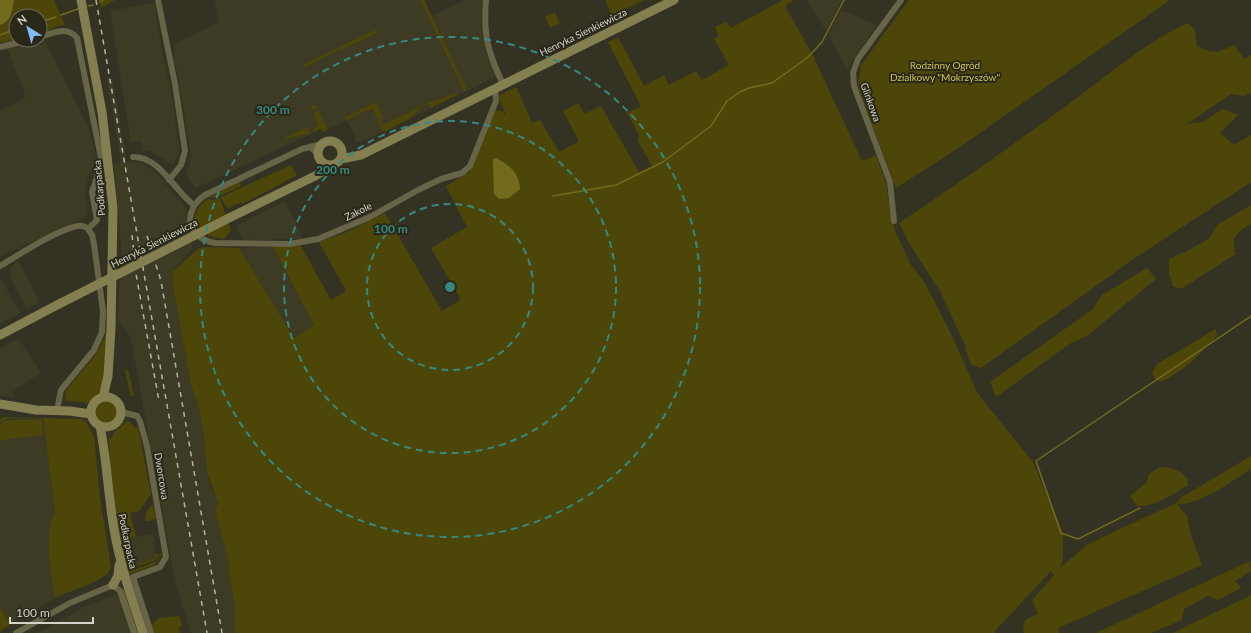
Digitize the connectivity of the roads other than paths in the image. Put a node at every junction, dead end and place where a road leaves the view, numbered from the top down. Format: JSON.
{"nodes":[{"id":1,"x":80,"y":0,"type":"edge"},
{"id":2,"x":158,"y":0,"type":"edge"},
{"id":3,"x":486,"y":0,"type":"edge"},
{"id":4,"x":674,"y":0,"type":"edge"},
{"id":5,"x":901,"y":0,"type":"edge"},
{"id":6,"x":48,"y":35,"type":"edge"},
{"id":7,"x":499,"y":86,"type":"junction"},
{"id":8,"x":322,"y":144,"type":"junction"},
{"id":9,"x":310,"y":147,"type":"junction"},
{"id":10,"x":340,"y":147,"type":"junction"},
{"id":11,"x":370,"y":150,"type":"junction"},
{"id":12,"x":134,"y":157,"type":"dead end"},
{"id":13,"x":320,"y":157,"type":"junction"},
{"id":14,"x":341,"y":159,"type":"junction"},
{"id":15,"x":333,"y":165,"type":"junction"},
{"id":16,"x":319,"y":173,"type":"junction"},
{"id":17,"x":169,"y":180,"type":"junction"},
{"id":18,"x":194,"y":205,"type":"junction"},
{"id":19,"x":894,"y":221,"type":"dead end"},
{"id":20,"x":88,"y":229,"type":"junction"},
{"id":21,"x":0,"y":266,"type":"edge"},
{"id":22,"x":0,"y":335,"type":"edge"},
{"id":23,"x":108,"y":376,"type":"junction"},
{"id":24,"x":103,"y":397,"type":"junction"},
{"id":25,"x":114,"y":399,"type":"junction"},
{"id":26,"x":0,"y":404,"type":"edge"},
{"id":27,"x":0,"y":409,"type":"edge"},
{"id":28,"x":36,"y":410,"type":"junction"},
{"id":29,"x":57,"y":410,"type":"junction"},
{"id":30,"x":91,"y":411,"type":"junction"},
{"id":31,"x":122,"y":412,"type":"junction"},
{"id":32,"x":100,"y":426,"type":"junction"},
{"id":33,"x":110,"y":426,"type":"junction"},
{"id":34,"x":105,"y":450,"type":"junction"},
{"id":35,"x":119,"y":556,"type":"junction"},
{"id":36,"x":113,"y":585,"type":"junction"},
{"id":37,"x":16,"y":633,"type":"edge"},
{"id":38,"x":134,"y":633,"type":"edge"},
{"id":39,"x":143,"y":633,"type":"edge"},
{"id":40,"x":151,"y":633,"type":"edge"}],
"edges":[{"from":1,"to":23,"type":"main road","name":"Podkarpacka"},
{"from":2,"to":17,"type":"street"},
{"from":3,"to":7,"type":"street"},
{"from":4,"to":7,"type":"main road","name":"Henryka Sienkiewicza"},
{"from":5,"to":19,"type":"street","name":"Glinkowa"},
{"from":6,"to":20,"type":"street"},
{"from":7,"to":11,"type":"main road","name":"Henryka Sienkiewicza"},
{"from":7,"to":18,"type":"street","name":"Zakole"},
{"from":8,"to":9,"type":"street"},
{"from":8,"to":10,"type":"main road"},
{"from":8,"to":13,"type":"main road"},
{"from":9,"to":13,"type":"street"},
{"from":9,"to":18,"type":"street"},
{"from":10,"to":11,"type":"main road","name":"Henryka Sienkiewicza"},
{"from":10,"to":14,"type":"main road"},
{"from":11,"to":14,"type":"main road","name":"Henryka Sienkiewicza"},
{"from":12,"to":17,"type":"street"},
{"from":13,"to":15,"type":"main road"},
{"from":13,"to":16,"type":"main road"},
{"from":14,"to":15,"type":"main road"},
{"from":15,"to":16,"type":"main road","name":"Henryka Sienkiewicza"},
{"from":16,"to":22,"type":"main road","name":"Henryka Sienkiewicza","bridge":true},
{"from":17,"to":18,"type":"street"},
{"from":20,"to":21,"type":"street"},
{"from":20,"to":29,"type":"street"},
{"from":23,"to":24,"type":"main road","name":"Podkarpacka"},
{"from":23,"to":25,"type":"main road","name":"Podkarpacka"},
{"from":24,"to":25,"type":"main road"},
{"from":24,"to":30,"type":"main road"},
{"from":25,"to":31,"type":"main road"},
{"from":26,"to":28,"type":"main road"},
{"from":27,"to":28,"type":"main road"},
{"from":28,"to":29,"type":"main road"},
{"from":29,"to":30,"type":"main road"},
{"from":30,"to":32,"type":"main road"},
{"from":31,"to":33,"type":"main road"},
{"from":31,"to":40,"type":"street","name":"Dworcowa"},
{"from":32,"to":33,"type":"main road"},
{"from":32,"to":34,"type":"main road","name":"Podkarpacka"},
{"from":33,"to":34,"type":"main road","name":"Podkarpacka"},
{"from":34,"to":35,"type":"main road","name":"Podkarpacka"},
{"from":35,"to":36,"type":"main road"},
{"from":35,"to":39,"type":"main road","name":"Podkarpacka"},
{"from":36,"to":37,"type":"street"},
{"from":36,"to":38,"type":"street"}]}
